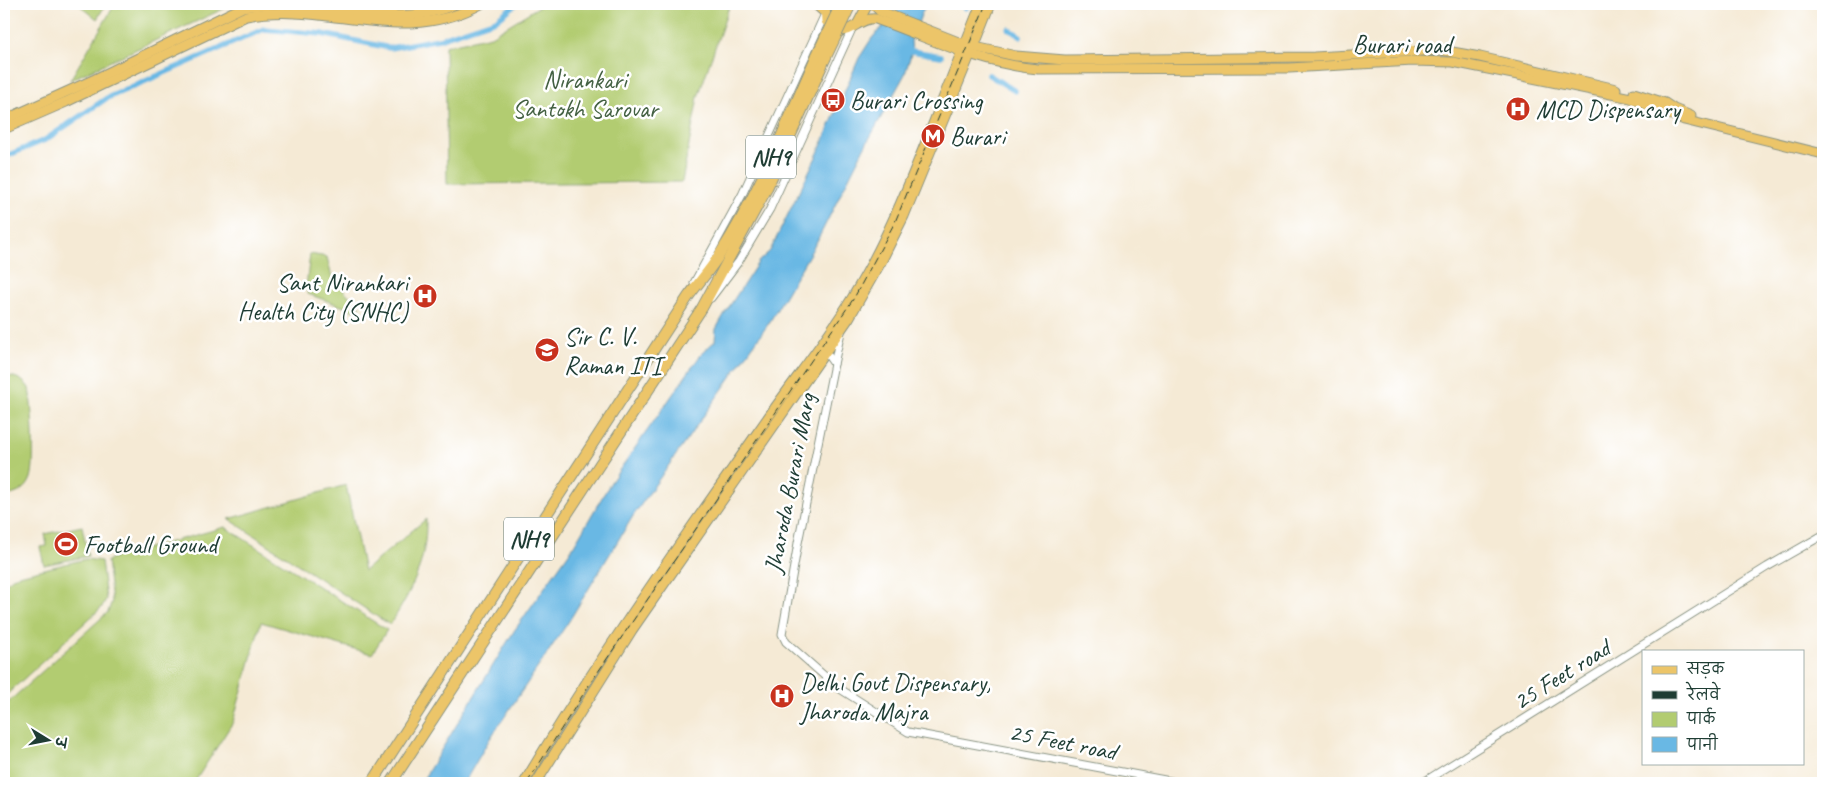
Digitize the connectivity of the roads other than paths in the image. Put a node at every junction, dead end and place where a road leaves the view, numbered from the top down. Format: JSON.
{"nodes":[{"id":1,"x":272,"y":4,"type":"edge"},
{"id":2,"x":290,"y":4,"type":"edge"},
{"id":3,"x":456,"y":4,"type":"edge"},
{"id":4,"x":481,"y":4,"type":"edge"},
{"id":5,"x":815,"y":4,"type":"edge"},
{"id":6,"x":841,"y":4,"type":"edge"},
{"id":7,"x":851,"y":4,"type":"edge"},
{"id":8,"x":868,"y":4,"type":"edge"},
{"id":9,"x":873,"y":4,"type":"edge"},
{"id":10,"x":981,"y":4,"type":"edge"},
{"id":11,"x":991,"y":4,"type":"edge"},
{"id":12,"x":824,"y":11,"type":"edge"},
{"id":13,"x":878,"y":15,"type":"junction"},
{"id":14,"x":855,"y":26,"type":"junction"},
{"id":15,"x":968,"y":50,"type":"junction"},
{"id":16,"x":1520,"y":72,"type":"junction"},
{"id":17,"x":97,"y":83,"type":"junction"},
{"id":18,"x":64,"y":98,"type":"junction"},
{"id":19,"x":4,"y":120,"type":"edge"},
{"id":20,"x":4,"y":130,"type":"edge"},
{"id":21,"x":1823,"y":149,"type":"edge"},
{"id":22,"x":1823,"y":154,"type":"edge"},
{"id":23,"x":723,"y":259,"type":"junction"},
{"id":24,"x":688,"y":297,"type":"junction"},
{"id":25,"x":702,"y":308,"type":"junction"},
{"id":26,"x":842,"y":329,"type":"junction"},
{"id":27,"x":823,"y":348,"type":"junction"},
{"id":28,"x":834,"y":364,"type":"junction"},
{"id":29,"x":1823,"y":535,"type":"edge"},
{"id":30,"x":908,"y":732,"type":"joint"},
{"id":31,"x":372,"y":783,"type":"edge"},
{"id":32,"x":391,"y":783,"type":"edge"},
{"id":33,"x":524,"y":783,"type":"edge"},
{"id":34,"x":536,"y":783,"type":"edge"},
{"id":35,"x":1181,"y":783,"type":"edge"},
{"id":36,"x":1422,"y":783,"type":"edge"}],
"edges":[{"from":1,"to":17,"type":"main road"},
{"from":2,"to":3,"type":"main road"},
{"from":4,"to":17,"type":"main road"},
{"from":5,"to":12,"type":"main road"},
{"from":6,"to":23,"type":"highway","number":"NH9","bridge":true},
{"from":7,"to":23,"type":"highway","bridge":true},
{"from":8,"to":14,"type":"main road"},
{"from":9,"to":13,"type":"main road"},
{"from":10,"to":15,"type":"main road"},
{"from":11,"to":15,"type":"main road"},
{"from":12,"to":14,"type":"main road"},
{"from":12,"to":24,"type":"street"},
{"from":13,"to":14,"type":"main road"},
{"from":13,"to":15,"type":"main road","name":"Burari road"},
{"from":14,"to":25,"type":"street"},
{"from":15,"to":16,"type":"main road","name":"Burari road"},
{"from":15,"to":26,"type":"main road"},
{"from":15,"to":27,"type":"main road"},
{"from":16,"to":21,"type":"main road","name":"Burari road"},
{"from":16,"to":22,"type":"main road","name":"Burari road"},
{"from":17,"to":18,"type":"main road"},
{"from":18,"to":19,"type":"main road"},
{"from":18,"to":20,"type":"main road"},
{"from":23,"to":24,"type":"highway","number":"NH9"},
{"from":23,"to":25,"type":"highway"},
{"from":24,"to":31,"type":"highway","number":"NH9"},
{"from":25,"to":32,"type":"highway","number":"NH9"},
{"from":26,"to":27,"type":"main road"},
{"from":26,"to":28,"type":"street"},
{"from":27,"to":28,"type":"street","name":"Jharoda Burari Marg"},
{"from":27,"to":33,"type":"main road"},
{"from":27,"to":34,"type":"main road"},
{"from":28,"to":30,"type":"street","name":"Jharoda Burari Marg"},
{"from":29,"to":36,"type":"street","name":"25 Feet road"},
{"from":30,"to":35,"type":"street","name":"25 Feet road"}]}
